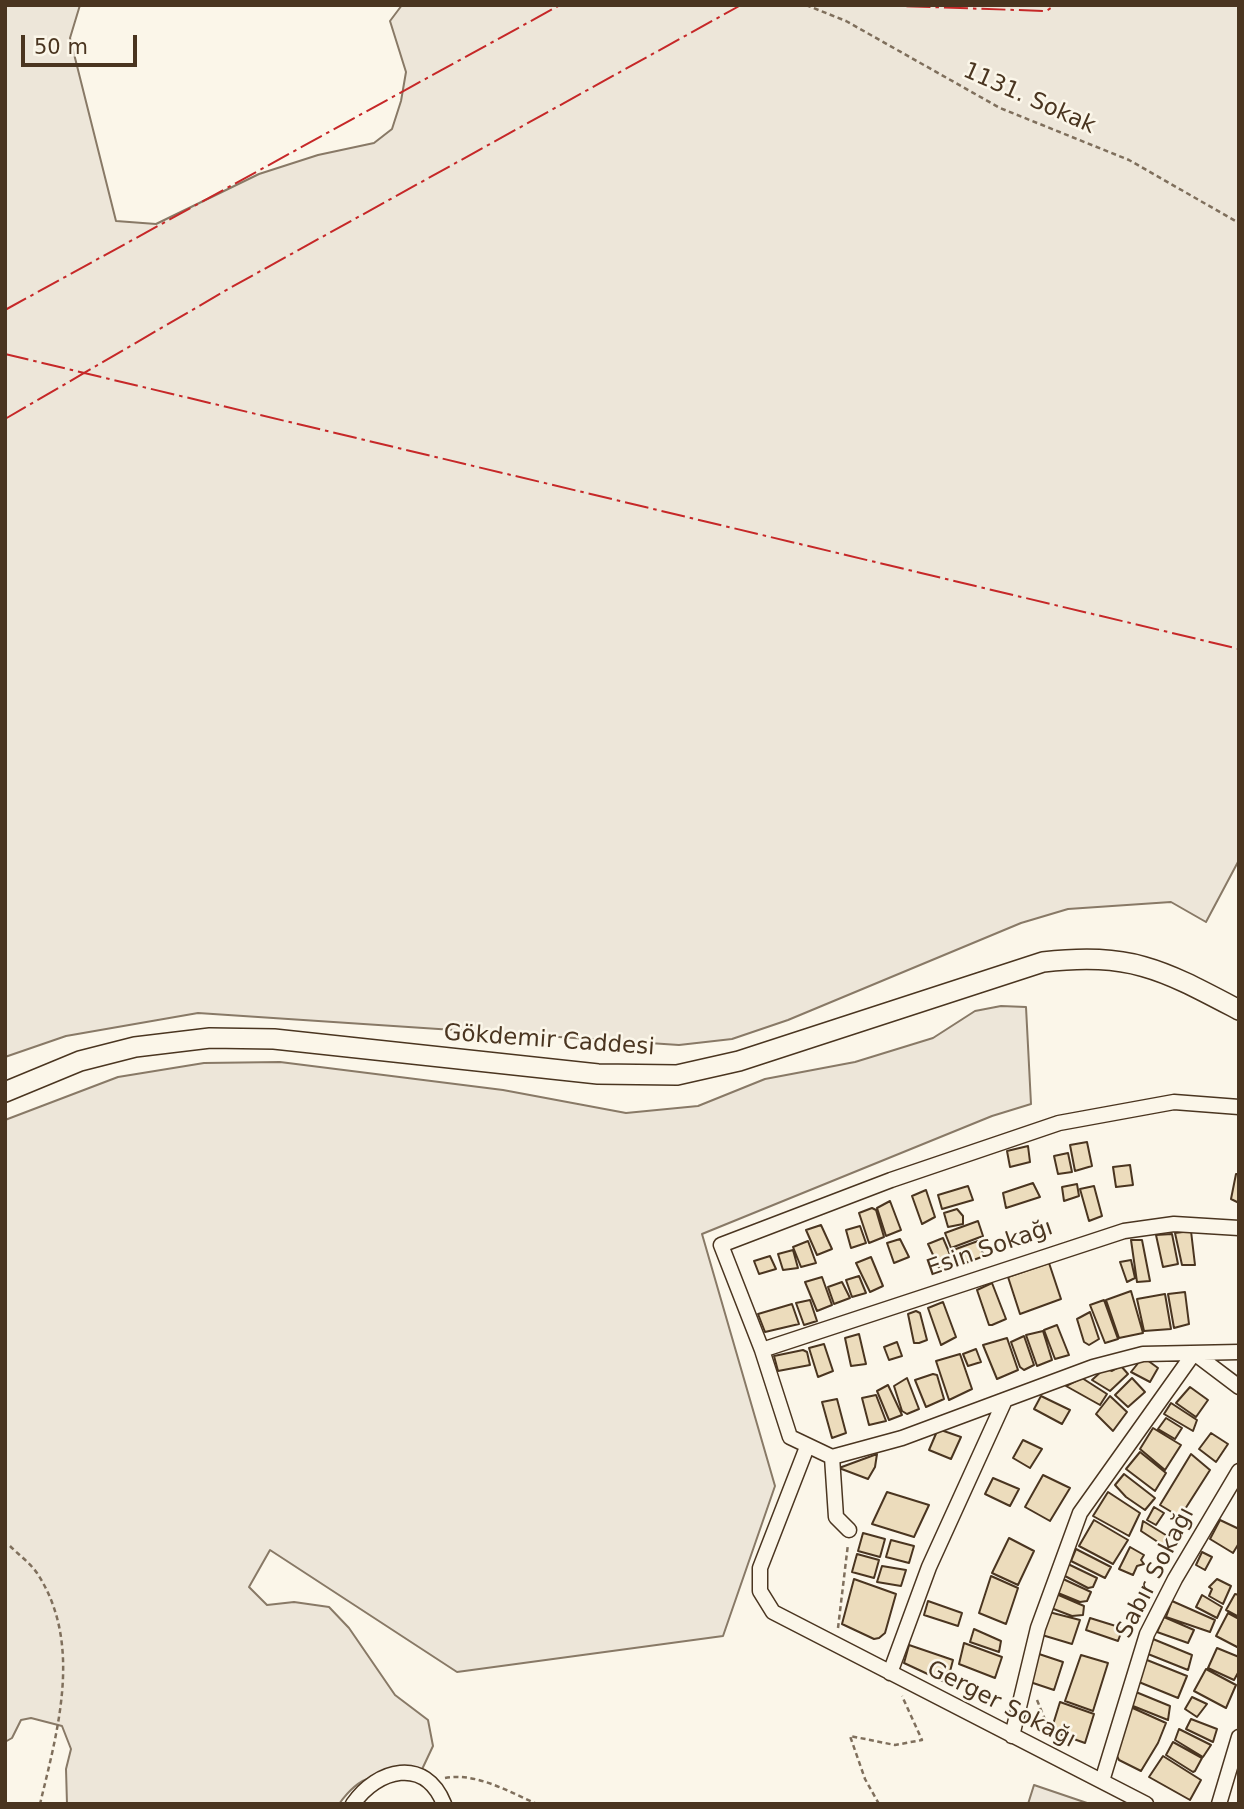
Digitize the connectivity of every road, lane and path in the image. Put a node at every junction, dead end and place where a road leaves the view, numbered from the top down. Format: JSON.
{"nodes":[{"id":1,"x":806,"y":5,"type":"edge"},
{"id":2,"x":1239,"y":223,"type":"edge"},
{"id":3,"x":1239,"y":1010,"type":"edge"},
{"id":4,"x":5,"y":1092,"type":"edge"},
{"id":5,"x":1239,"y":1107,"type":"edge"},
{"id":6,"x":1239,"y":1228,"type":"edge"},
{"id":7,"x":762,"y":1350,"type":"junction"},
{"id":8,"x":1239,"y":1352,"type":"edge"},
{"id":9,"x":1194,"y":1353,"type":"junction"},
{"id":10,"x":1239,"y":1387,"type":"edge"},
{"id":11,"x":1006,"y":1399,"type":"junction"},
{"id":12,"x":807,"y":1447,"type":"junction"},
{"id":13,"x":832,"y":1457,"type":"junction"},
{"id":14,"x":1239,"y":1471,"type":"edge"},
{"id":15,"x":849,"y":1530,"type":"joint"},
{"id":16,"x":10,"y":1546,"type":"dead end"},
{"id":17,"x":836,"y":1645,"type":"junction"},
{"id":18,"x":890,"y":1673,"type":"junction"},
{"id":19,"x":1027,"y":1675,"type":"junction"},
{"id":20,"x":1012,"y":1736,"type":"junction"},
{"id":21,"x":1239,"y":1737,"type":"edge"},
{"id":22,"x":1062,"y":1762,"type":"junction"},
{"id":23,"x":428,"y":1781,"type":"junction"},
{"id":24,"x":1102,"y":1782,"type":"junction"},
{"id":25,"x":40,"y":1804,"type":"edge"},
{"id":26,"x":353,"y":1804,"type":"edge"},
{"id":27,"x":444,"y":1804,"type":"edge"},
{"id":28,"x":537,"y":1804,"type":"edge"},
{"id":29,"x":879,"y":1804,"type":"edge"},
{"id":30,"x":1146,"y":1804,"type":"edge"},
{"id":31,"x":1219,"y":1804,"type":"edge"}],
"edges":[{"from":1,"to":2,"type":"path","name":"1131. Sokak"},
{"from":3,"to":4,"type":"main road","name":"Gökdemir Caddesi"},
{"from":5,"to":7,"type":"street"},
{"from":6,"to":7,"type":"street","name":"Esin Sokağı"},
{"from":7,"to":12,"type":"street"},
{"from":8,"to":9,"type":"street"},
{"from":9,"to":10,"type":"street"},
{"from":9,"to":11,"type":"street"},
{"from":9,"to":19,"type":"street"},
{"from":11,"to":13,"type":"street"},
{"from":11,"to":18,"type":"street"},
{"from":12,"to":13,"type":"street"},
{"from":12,"to":17,"type":"street","name":"Gerger Sokağı"},
{"from":13,"to":15,"type":"street"},
{"from":14,"to":24,"type":"street","name":"Sabır Sokağı"},
{"from":15,"to":17,"type":"path"},
{"from":16,"to":25,"type":"path"},
{"from":17,"to":18,"type":"street","name":"Gerger Sokağı"},
{"from":18,"to":20,"type":"street","name":"Gerger Sokağı"},
{"from":18,"to":29,"type":"path"},
{"from":19,"to":20,"type":"street"},
{"from":19,"to":22,"type":"path"},
{"from":20,"to":22,"type":"street","name":"Gerger Sokağı"},
{"from":21,"to":31,"type":"street"},
{"from":22,"to":24,"type":"street","name":"Gerger Sokağı"},
{"from":23,"to":26,"type":"street"},
{"from":23,"to":27,"type":"street"},
{"from":23,"to":28,"type":"path"},
{"from":24,"to":30,"type":"street","name":"Gerger Sokağı"}]}
